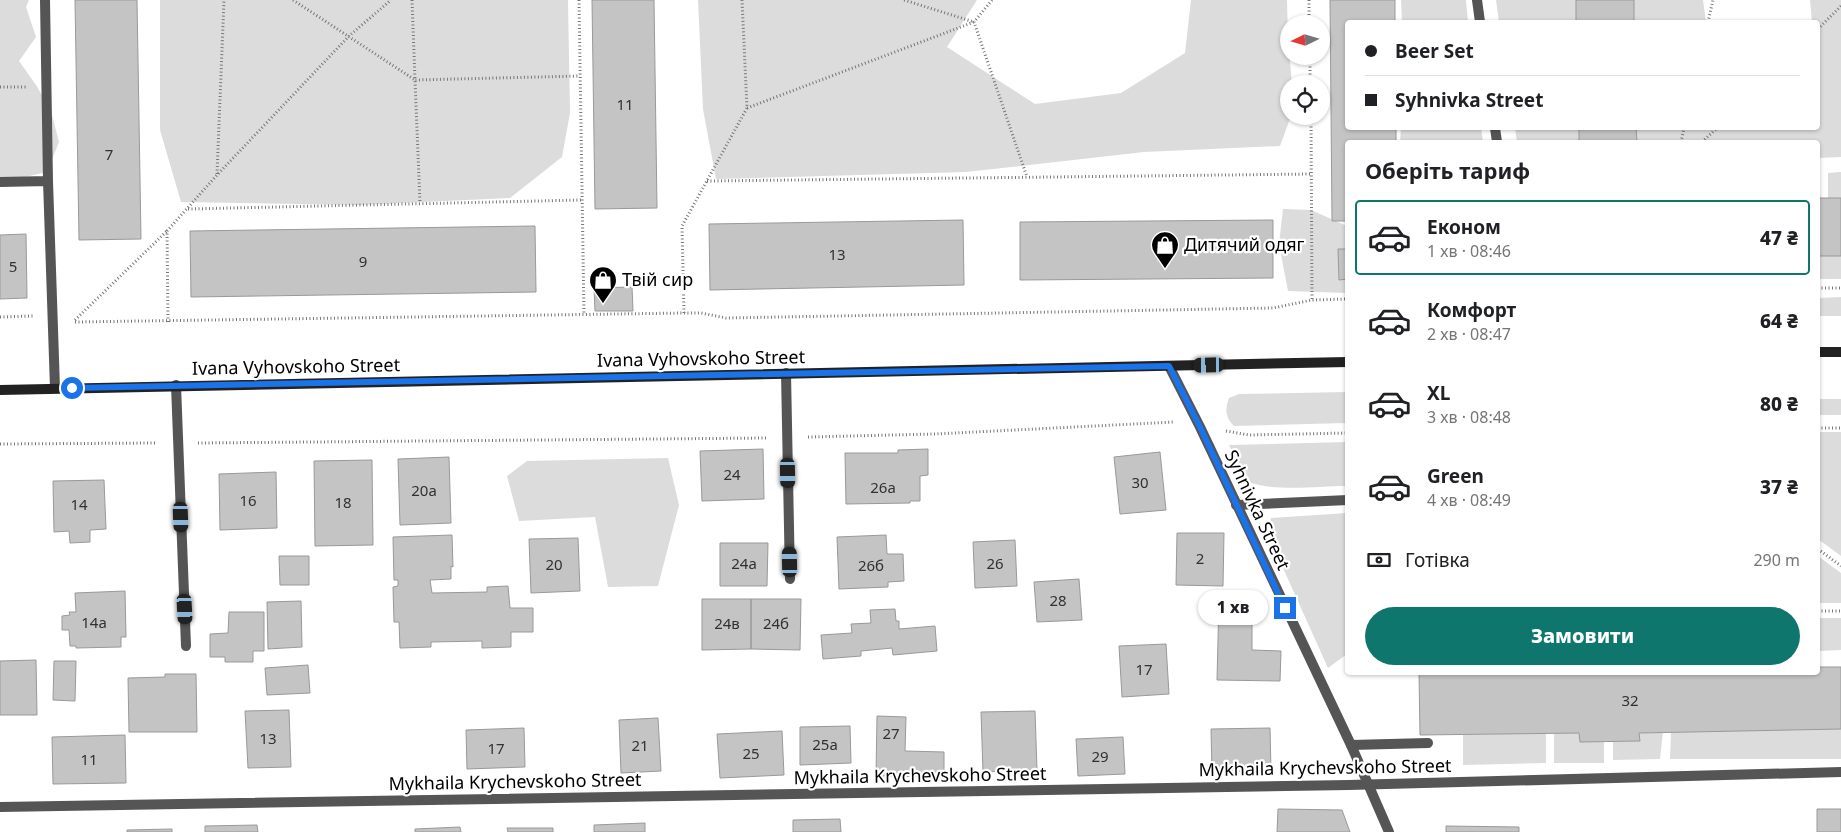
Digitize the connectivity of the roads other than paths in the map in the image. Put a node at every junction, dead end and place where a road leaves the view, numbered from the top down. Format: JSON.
{"nodes":[{"id":1,"x":45,"y":0,"type":"edge"},
{"id":2,"x":1477,"y":0,"type":"edge"},
{"id":3,"x":1480,"y":20,"type":"edge"},
{"id":4,"x":48,"y":181,"type":"junction"},
{"id":5,"x":0,"y":182,"type":"edge"},
{"id":6,"x":1820,"y":352,"type":"edge"},
{"id":7,"x":1841,"y":352,"type":"edge"},
{"id":8,"x":1345,"y":362,"type":"edge"},
{"id":9,"x":1169,"y":366,"type":"junction"},
{"id":10,"x":786,"y":374,"type":"junction"},
{"id":11,"x":176,"y":385,"type":"junction"},
{"id":12,"x":55,"y":388,"type":"junction"},
{"id":13,"x":0,"y":390,"type":"edge"},
{"id":14,"x":1345,"y":500,"type":"edge"},
{"id":15,"x":1236,"y":505,"type":"junction"},
{"id":16,"x":790,"y":579,"type":"dead end"},
{"id":17,"x":186,"y":646,"type":"dead end"},
{"id":18,"x":1428,"y":743,"type":"dead end"},
{"id":19,"x":1351,"y":745,"type":"junction"},
{"id":20,"x":1841,"y":772,"type":"edge"},
{"id":21,"x":1369,"y":783,"type":"junction"},
{"id":22,"x":0,"y":807,"type":"edge"},
{"id":23,"x":1389,"y":832,"type":"edge"}],
"edges":[{"from":1,"to":4,"type":"street"},
{"from":2,"to":3,"type":"street"},
{"from":4,"to":5,"type":"street"},
{"from":4,"to":12,"type":"street"},
{"from":6,"to":7,"type":"main road"},
{"from":8,"to":9,"type":"main road","name":"Ivana Vyhovskoho Street"},
{"from":9,"to":10,"type":"main road","name":"Ivana Vyhovskoho Street"},
{"from":9,"to":15,"type":"street","name":"Syhnivka Street"},
{"from":10,"to":11,"type":"main road","name":"Ivana Vyhovskoho Street"},
{"from":10,"to":16,"type":"street"},
{"from":11,"to":12,"type":"main road","name":"Ivana Vyhovskoho Street"},
{"from":11,"to":17,"type":"street"},
{"from":12,"to":13,"type":"main road","name":"Ivana Vyhovskoho Street"},
{"from":14,"to":15,"type":"street"},
{"from":15,"to":19,"type":"street","name":"Syhnivka Street"},
{"from":18,"to":19,"type":"street"},
{"from":19,"to":21,"type":"street","name":"Syhnivka Street"},
{"from":20,"to":21,"type":"street","name":"Mykhaila Krychevskoho Street"},
{"from":21,"to":22,"type":"street","name":"Mykhaila Krychevskoho Street"},
{"from":21,"to":23,"type":"street","name":"Syhnivka Street"}]}
